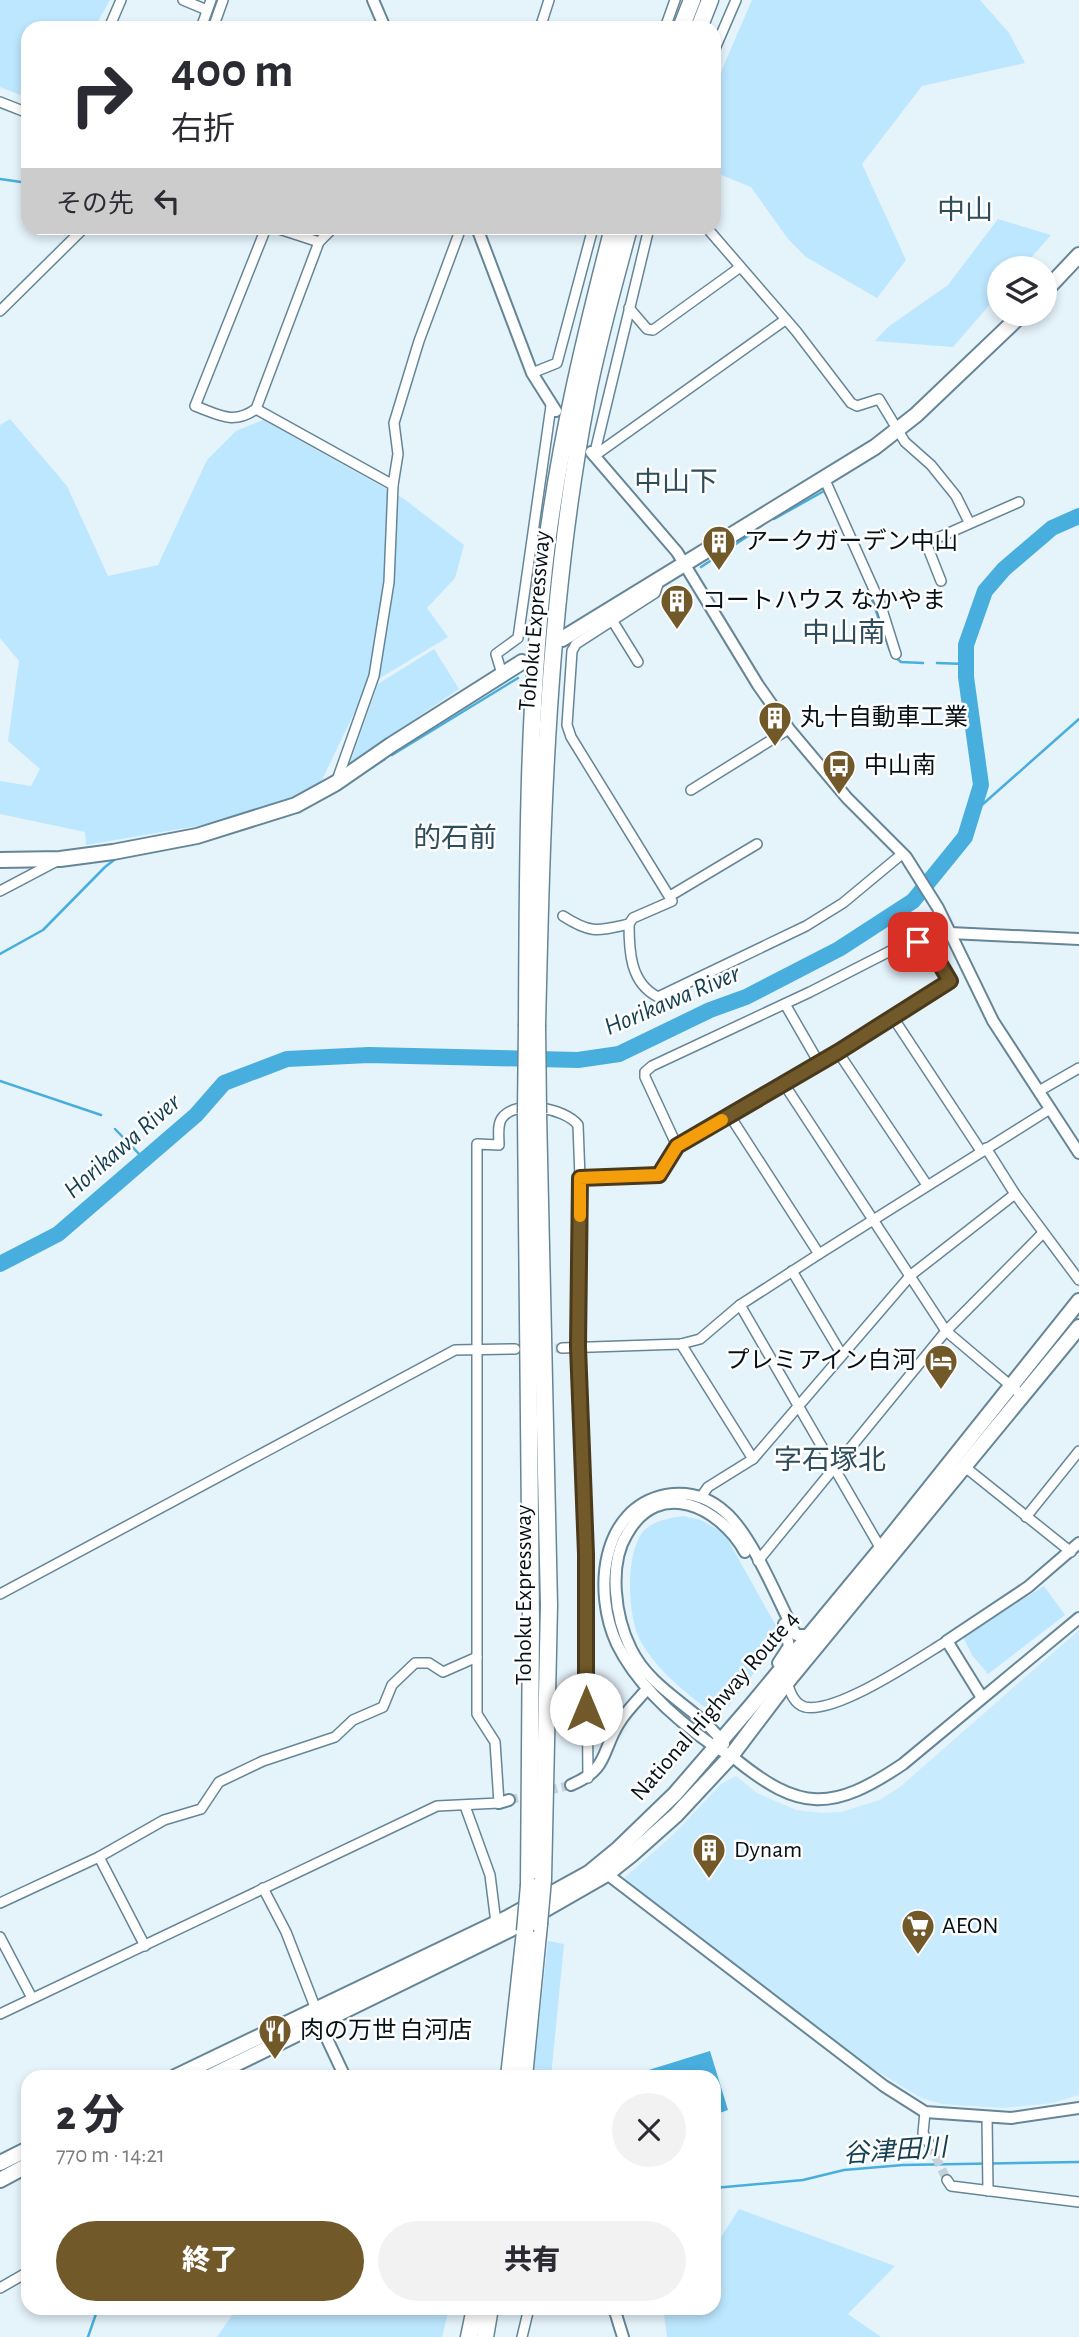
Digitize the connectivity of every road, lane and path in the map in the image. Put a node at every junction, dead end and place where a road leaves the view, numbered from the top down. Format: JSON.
{"nodes":[{"id":1,"x":121,"y":0,"type":"edge"},
{"id":2,"x":183,"y":0,"type":"edge"},
{"id":3,"x":223,"y":0,"type":"edge"},
{"id":4,"x":373,"y":0,"type":"edge"},
{"id":5,"x":549,"y":0,"type":"edge"},
{"id":6,"x":675,"y":0,"type":"edge"},
{"id":7,"x":692,"y":0,"type":"edge"},
{"id":8,"x":710,"y":0,"type":"edge"},
{"id":9,"x":736,"y":0,"type":"edge"},
{"id":10,"x":209,"y":5,"type":"edge"},
{"id":11,"x":112,"y":21,"type":"edge"},
{"id":12,"x":216,"y":21,"type":"edge"},
{"id":13,"x":382,"y":21,"type":"edge"},
{"id":14,"x":542,"y":21,"type":"edge"},
{"id":15,"x":668,"y":21,"type":"edge"},
{"id":16,"x":684,"y":21,"type":"edge"},
{"id":17,"x":702,"y":21,"type":"edge"},
{"id":18,"x":721,"y":35,"type":"edge"},
{"id":19,"x":0,"y":102,"type":"edge"},
{"id":20,"x":21,"y":110,"type":"edge"},
{"id":21,"x":77,"y":235,"type":"edge"},
{"id":22,"x":264,"y":235,"type":"edge"},
{"id":23,"x":296,"y":235,"type":"edge"},
{"id":24,"x":326,"y":235,"type":"edge"},
{"id":25,"x":458,"y":235,"type":"edge"},
{"id":26,"x":480,"y":235,"type":"edge"},
{"id":27,"x":591,"y":235,"type":"edge"},
{"id":28,"x":611,"y":235,"type":"edge"},
{"id":29,"x":627,"y":235,"type":"edge"},
{"id":30,"x":647,"y":235,"type":"edge"},
{"id":31,"x":713,"y":235,"type":"edge"},
{"id":32,"x":319,"y":243,"type":"junction"},
{"id":33,"x":1079,"y":255,"type":"edge"},
{"id":34,"x":739,"y":268,"type":"junction"},
{"id":35,"x":1057,"y":278,"type":"edge"},
{"id":36,"x":629,"y":308,"type":"junction"},
{"id":37,"x":0,"y":311,"type":"edge"},
{"id":38,"x":785,"y":320,"type":"junction"},
{"id":39,"x":1009,"y":326,"type":"edge"},
{"id":40,"x":532,"y":373,"type":"junction"},
{"id":41,"x":256,"y":409,"type":"junction"},
{"id":42,"x":553,"y":409,"type":"joint"},
{"id":43,"x":897,"y":430,"type":"junction"},
{"id":44,"x":593,"y":454,"type":"junction"},
{"id":45,"x":824,"y":478,"type":"junction"},
{"id":46,"x":393,"y":485,"type":"junction"},
{"id":47,"x":1019,"y":502,"type":"dead end"},
{"id":48,"x":969,"y":522,"type":"junction"},
{"id":49,"x":685,"y":564,"type":"junction"},
{"id":50,"x":659,"y":581,"type":"junction"},
{"id":51,"x":941,"y":581,"type":"dead end"},
{"id":52,"x":612,"y":620,"type":"junction"},
{"id":53,"x":562,"y":639,"type":"dead end"},
{"id":54,"x":897,"y":654,"type":"dead end"},
{"id":55,"x":522,"y":662,"type":"dead end"},
{"id":56,"x":638,"y":662,"type":"dead end"},
{"id":57,"x":502,"y":674,"type":"junction"},
{"id":58,"x":789,"y":729,"type":"junction"},
{"id":59,"x":336,"y":783,"type":"junction"},
{"id":60,"x":691,"y":790,"type":"dead end"},
{"id":61,"x":757,"y":844,"type":"dead end"},
{"id":62,"x":904,"y":855,"type":"junction"},
{"id":63,"x":60,"y":859,"type":"junction"},
{"id":64,"x":0,"y":860,"type":"edge"},
{"id":65,"x":0,"y":891,"type":"edge"},
{"id":66,"x":670,"y":896,"type":"junction"},
{"id":67,"x":563,"y":916,"type":"dead end"},
{"id":68,"x":629,"y":924,"type":"junction"},
{"id":69,"x":950,"y":933,"type":"junction"},
{"id":70,"x":1079,"y":939,"type":"edge"},
{"id":71,"x":785,"y":1004,"type":"junction"},
{"id":72,"x":892,"y":1016,"type":"junction"},
{"id":73,"x":532,"y":1024,"type":"junction"},
{"id":74,"x":838,"y":1052,"type":"junction"},
{"id":75,"x":819,"y":1063,"type":"junction"},
{"id":76,"x":1079,"y":1068,"type":"edge"},
{"id":77,"x":784,"y":1084,"type":"junction"},
{"id":78,"x":1039,"y":1091,"type":"junction"},
{"id":79,"x":1050,"y":1109,"type":"junction"},
{"id":80,"x":730,"y":1116,"type":"junction"},
{"id":81,"x":677,"y":1146,"type":"junction"},
{"id":82,"x":984,"y":1149,"type":"junction"},
{"id":83,"x":1079,"y":1153,"type":"edge"},
{"id":84,"x":580,"y":1178,"type":"junction"},
{"id":85,"x":927,"y":1185,"type":"junction"},
{"id":86,"x":1015,"y":1194,"type":"junction"},
{"id":87,"x":873,"y":1220,"type":"junction"},
{"id":88,"x":1043,"y":1233,"type":"junction"},
{"id":89,"x":819,"y":1254,"type":"junction"},
{"id":90,"x":792,"y":1272,"type":"junction"},
{"id":91,"x":911,"y":1275,"type":"junction"},
{"id":92,"x":1079,"y":1280,"type":"edge"},
{"id":93,"x":1079,"y":1301,"type":"edge"},
{"id":94,"x":740,"y":1306,"type":"junction"},
{"id":95,"x":1079,"y":1328,"type":"edge"},
{"id":96,"x":946,"y":1331,"type":"junction"},
{"id":97,"x":681,"y":1344,"type":"junction"},
{"id":98,"x":578,"y":1347,"type":"junction"},
{"id":99,"x":562,"y":1348,"type":"tunnel mouth"},
{"id":100,"x":478,"y":1349,"type":"junction"},
{"id":101,"x":515,"y":1349,"type":"tunnel mouth"},
{"id":102,"x":842,"y":1355,"type":"junction"},
{"id":103,"x":1011,"y":1384,"type":"junction"},
{"id":104,"x":1024,"y":1396,"type":"junction"},
{"id":105,"x":799,"y":1405,"type":"junction"},
{"id":106,"x":1079,"y":1451,"type":"edge"},
{"id":107,"x":753,"y":1458,"type":"junction"},
{"id":108,"x":965,"y":1467,"type":"junction"},
{"id":109,"x":834,"y":1469,"type":"junction"},
{"id":110,"x":701,"y":1497,"type":"junction"},
{"id":111,"x":1026,"y":1517,"type":"junction"},
{"id":112,"x":1075,"y":1547,"type":"edge"},
{"id":113,"x":881,"y":1549,"type":"junction"},
{"id":114,"x":758,"y":1561,"type":"junction"},
{"id":115,"x":0,"y":1594,"type":"edge"},
{"id":116,"x":1079,"y":1618,"type":"edge"},
{"id":117,"x":807,"y":1636,"type":"junction"},
{"id":118,"x":947,"y":1641,"type":"junction"},
{"id":119,"x":477,"y":1657,"type":"junction"},
{"id":120,"x":787,"y":1682,"type":"junction"},
{"id":121,"x":647,"y":1689,"type":"junction"},
{"id":122,"x":981,"y":1696,"type":"junction"},
{"id":123,"x":751,"y":1706,"type":"junction"},
{"id":124,"x":719,"y":1744,"type":"junction"},
{"id":125,"x":732,"y":1756,"type":"junction"},
{"id":126,"x":588,"y":1778,"type":"junction"},
{"id":127,"x":571,"y":1785,"type":"tunnel mouth"},
{"id":128,"x":466,"y":1806,"type":"junction"},
{"id":129,"x":99,"y":1857,"type":"junction"},
{"id":130,"x":607,"y":1874,"type":"junction"},
{"id":131,"x":263,"y":1888,"type":"junction"},
{"id":132,"x":0,"y":1903,"type":"edge"},
{"id":133,"x":495,"y":1923,"type":"junction"},
{"id":134,"x":532,"y":1928,"type":"junction"},
{"id":135,"x":0,"y":1937,"type":"edge"},
{"id":136,"x":145,"y":1946,"type":"junction"},
{"id":137,"x":32,"y":1998,"type":"junction"},
{"id":138,"x":0,"y":2014,"type":"edge"},
{"id":139,"x":318,"y":2017,"type":"junction"},
{"id":140,"x":192,"y":2070,"type":"edge"},
{"id":141,"x":222,"y":2070,"type":"edge"},
{"id":142,"x":342,"y":2070,"type":"edge"},
{"id":143,"x":510,"y":2070,"type":"edge"},
{"id":144,"x":524,"y":2070,"type":"edge"},
{"id":145,"x":1079,"y":2108,"type":"edge"},
{"id":146,"x":925,"y":2112,"type":"junction"},
{"id":147,"x":987,"y":2118,"type":"junction"},
{"id":148,"x":930,"y":2145,"type":"tunnel mouth"},
{"id":149,"x":21,"y":2152,"type":"edge"},
{"id":150,"x":0,"y":2163,"type":"edge"},
{"id":151,"x":21,"y":2168,"type":"edge"},
{"id":152,"x":0,"y":2179,"type":"edge"},
{"id":153,"x":947,"y":2180,"type":"dead end"},
{"id":154,"x":988,"y":2191,"type":"junction"},
{"id":155,"x":1079,"y":2202,"type":"edge"},
{"id":156,"x":21,"y":2276,"type":"edge"},
{"id":157,"x":0,"y":2288,"type":"edge"},
{"id":158,"x":474,"y":2315,"type":"edge"},
{"id":159,"x":490,"y":2315,"type":"edge"},
{"id":160,"x":527,"y":2315,"type":"edge"},
{"id":161,"x":616,"y":2315,"type":"edge"},
{"id":162,"x":469,"y":2337,"type":"edge"},
{"id":163,"x":485,"y":2337,"type":"edge"},
{"id":164,"x":522,"y":2337,"type":"edge"},
{"id":165,"x":623,"y":2337,"type":"edge"}],
"edges":[{"from":1,"to":11,"type":"street"},
{"from":2,"to":10,"type":"street"},
{"from":3,"to":12,"type":"street"},
{"from":4,"to":13,"type":"street"},
{"from":5,"to":14,"type":"street"},
{"from":6,"to":15,"type":"street"},
{"from":7,"to":16,"type":"highway"},
{"from":8,"to":17,"type":"highway"},
{"from":9,"to":18,"type":"street"},
{"from":19,"to":20,"type":"street"},
{"from":21,"to":37,"type":"street"},
{"from":22,"to":41,"type":"street"},
{"from":23,"to":32,"type":"street"},
{"from":24,"to":32,"type":"street"},
{"from":25,"to":46,"type":"street"},
{"from":26,"to":40,"type":"street"},
{"from":27,"to":40,"type":"street"},
{"from":28,"to":73,"type":"highway","name":"Tohoku Expressway"},
{"from":29,"to":73,"type":"highway","name":"Tohoku Expressway"},
{"from":30,"to":36,"type":"street"},
{"from":31,"to":34,"type":"street"},
{"from":32,"to":41,"type":"street"},
{"from":33,"to":35,"type":"highway"},
{"from":34,"to":36,"type":"street"},
{"from":34,"to":38,"type":"street"},
{"from":36,"to":44,"type":"street"},
{"from":38,"to":43,"type":"street"},
{"from":38,"to":44,"type":"street"},
{"from":39,"to":43,"type":"highway"},
{"from":40,"to":42,"type":"street"},
{"from":41,"to":46,"type":"street"},
{"from":42,"to":57,"type":"street"},
{"from":43,"to":45,"type":"highway"},
{"from":43,"to":48,"type":"street"},
{"from":44,"to":49,"type":"street"},
{"from":45,"to":49,"type":"highway"},
{"from":45,"to":54,"type":"street"},
{"from":46,"to":59,"type":"street"},
{"from":47,"to":48,"type":"street"},
{"from":48,"to":51,"type":"street"},
{"from":49,"to":50,"type":"highway"},
{"from":49,"to":58,"type":"street"},
{"from":50,"to":52,"type":"street"},
{"from":50,"to":53,"type":"highway"},
{"from":52,"to":56,"type":"street"},
{"from":52,"to":66,"type":"street"},
{"from":55,"to":57,"type":"highway"},
{"from":57,"to":59,"type":"highway"},
{"from":58,"to":60,"type":"street"},
{"from":58,"to":62,"type":"street"},
{"from":59,"to":63,"type":"highway"},
{"from":61,"to":66,"type":"street"},
{"from":62,"to":68,"type":"street"},
{"from":62,"to":69,"type":"street"},
{"from":63,"to":64,"type":"highway"},
{"from":63,"to":65,"type":"street"},
{"from":66,"to":68,"type":"street"},
{"from":67,"to":68,"type":"street"},
{"from":69,"to":70,"type":"street"},
{"from":69,"to":78,"type":"street"},
{"from":71,"to":72,"type":"street"},
{"from":71,"to":75,"type":"street"},
{"from":71,"to":81,"type":"street"},
{"from":72,"to":74,"type":"street"},
{"from":72,"to":82,"type":"street"},
{"from":73,"to":134,"type":"highway","name":"Tohoku Expressway","bridge":true},
{"from":74,"to":75,"type":"street"},
{"from":74,"to":85,"type":"street"},
{"from":75,"to":77,"type":"street"},
{"from":76,"to":78,"type":"street"},
{"from":77,"to":80,"type":"street"},
{"from":77,"to":87,"type":"street"},
{"from":78,"to":79,"type":"street"},
{"from":79,"to":82,"type":"street"},
{"from":79,"to":83,"type":"street"},
{"from":80,"to":81,"type":"street"},
{"from":80,"to":89,"type":"street"},
{"from":81,"to":84,"type":"street"},
{"from":82,"to":85,"type":"street"},
{"from":82,"to":86,"type":"street"},
{"from":84,"to":98,"type":"street"},
{"from":84,"to":100,"type":"street"},
{"from":85,"to":87,"type":"street"},
{"from":86,"to":88,"type":"street"},
{"from":86,"to":91,"type":"street"},
{"from":87,"to":89,"type":"street"},
{"from":87,"to":91,"type":"street"},
{"from":88,"to":92,"type":"street"},
{"from":88,"to":96,"type":"street"},
{"from":89,"to":90,"type":"street"},
{"from":90,"to":94,"type":"street"},
{"from":90,"to":102,"type":"street"},
{"from":91,"to":96,"type":"street"},
{"from":91,"to":102,"type":"street"},
{"from":93,"to":103,"type":"highway","name":"National Highway Route 4"},
{"from":94,"to":97,"type":"street"},
{"from":94,"to":105,"type":"street"},
{"from":95,"to":104,"type":"highway","name":"National Highway Route 4"},
{"from":96,"to":103,"type":"street"},
{"from":96,"to":109,"type":"street"},
{"from":97,"to":98,"type":"street"},
{"from":97,"to":107,"type":"street"},
{"from":98,"to":99,"type":"street"},
{"from":98,"to":126,"type":"street"},
{"from":100,"to":101,"type":"street"},
{"from":100,"to":115,"type":"street"},
{"from":100,"to":119,"type":"street"},
{"from":102,"to":105,"type":"street"},
{"from":103,"to":104,"type":"street"},
{"from":103,"to":113,"type":"highway","name":"National Highway Route 4"},
{"from":104,"to":108,"type":"highway","name":"National Highway Route 4"},
{"from":105,"to":107,"type":"street"},
{"from":105,"to":109,"type":"street"},
{"from":106,"to":111,"type":"street"},
{"from":107,"to":110,"type":"street"},
{"from":108,"to":111,"type":"street"},
{"from":108,"to":120,"type":"highway","name":"National Highway Route 4"},
{"from":109,"to":113,"type":"street"},
{"from":109,"to":114,"type":"street"},
{"from":110,"to":114,"type":"street"},
{"from":110,"to":121,"type":"street"},
{"from":111,"to":112,"type":"street"},
{"from":112,"to":118,"type":"street"},
{"from":113,"to":117,"type":"highway","name":"National Highway Route 4"},
{"from":114,"to":117,"type":"street"},
{"from":116,"to":122,"type":"street"},
{"from":117,"to":123,"type":"highway","name":"National Highway Route 4"},
{"from":118,"to":120,"type":"street"},
{"from":118,"to":122,"type":"street"},
{"from":119,"to":128,"type":"street"},
{"from":119,"to":129,"type":"street"},
{"from":120,"to":125,"type":"highway","name":"National Highway Route 4"},
{"from":121,"to":124,"type":"street"},
{"from":121,"to":126,"type":"street"},
{"from":122,"to":125,"type":"street"},
{"from":123,"to":124,"type":"highway","name":"National Highway Route 4"},
{"from":123,"to":124,"type":"street"},
{"from":124,"to":125,"type":"street"},
{"from":124,"to":133,"type":"highway","name":"National Highway Route 4"},
{"from":125,"to":130,"type":"highway","name":"National Highway Route 4"},
{"from":126,"to":127,"type":"street"},
{"from":128,"to":131,"type":"street"},
{"from":128,"to":133,"type":"street"},
{"from":129,"to":132,"type":"street"},
{"from":129,"to":136,"type":"street"},
{"from":130,"to":139,"type":"highway","name":"National Highway Route 4"},
{"from":130,"to":146,"type":"street"},
{"from":131,"to":136,"type":"street"},
{"from":131,"to":139,"type":"street"},
{"from":133,"to":139,"type":"highway","name":"National Highway Route 4"},
{"from":134,"to":143,"type":"highway","name":"Tohoku Expressway"},
{"from":134,"to":144,"type":"highway","name":"Tohoku Expressway"},
{"from":135,"to":137,"type":"street"},
{"from":136,"to":137,"type":"street"},
{"from":137,"to":138,"type":"street"},
{"from":139,"to":140,"type":"highway","name":"National Highway Route 4"},
{"from":139,"to":141,"type":"highway","name":"National Highway Route 4"},
{"from":139,"to":142,"type":"street"},
{"from":145,"to":147,"type":"street"},
{"from":146,"to":147,"type":"street"},
{"from":146,"to":148,"type":"street"},
{"from":147,"to":154,"type":"street"},
{"from":149,"to":150,"type":"highway"},
{"from":151,"to":152,"type":"highway"},
{"from":153,"to":154,"type":"street"},
{"from":154,"to":155,"type":"street"},
{"from":156,"to":157,"type":"street"},
{"from":158,"to":162,"type":"highway"},
{"from":159,"to":163,"type":"highway"},
{"from":160,"to":164,"type":"street"},
{"from":161,"to":165,"type":"street"}]}
